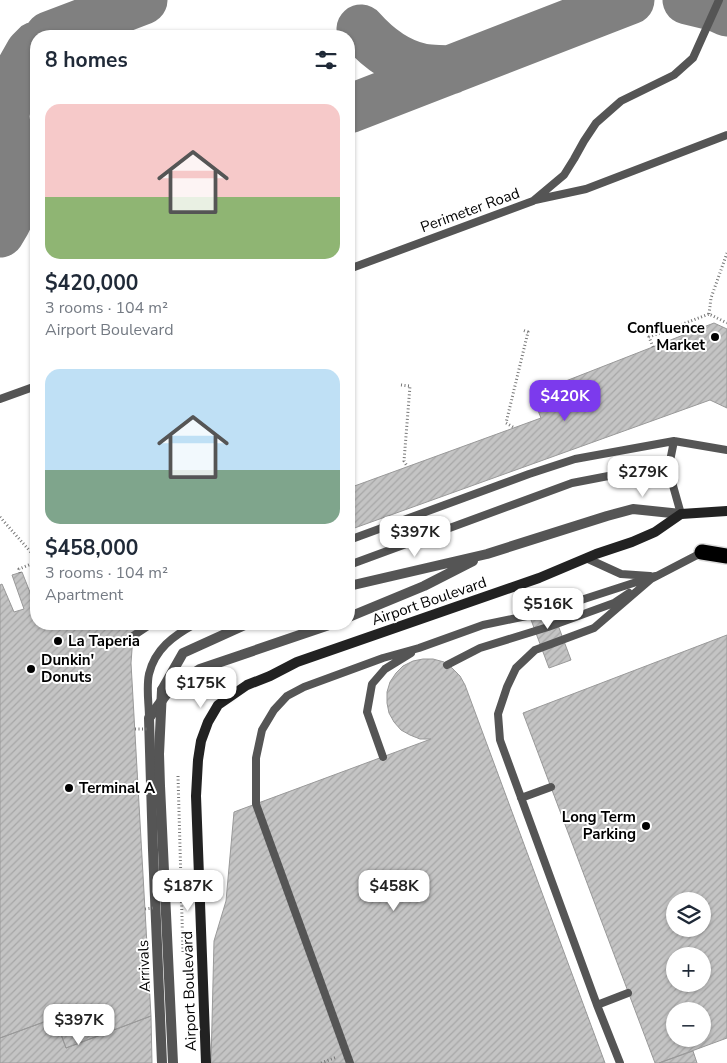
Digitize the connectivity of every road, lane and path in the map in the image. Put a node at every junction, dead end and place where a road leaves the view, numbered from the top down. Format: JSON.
{"nodes":[{"id":1,"x":719,"y":0,"type":"edge"},
{"id":2,"x":727,"y":135,"type":"edge"},
{"id":3,"x":533,"y":201,"type":"junction"},
{"id":4,"x":727,"y":253,"type":"edge"},
{"id":5,"x":355,"y":267,"type":"edge"},
{"id":6,"x":709,"y":314,"type":"junction"},
{"id":7,"x":727,"y":323,"type":"edge"},
{"id":8,"x":522,"y":330,"type":"dead end"},
{"id":9,"x":653,"y":347,"type":"dead end"},
{"id":10,"x":401,"y":384,"type":"dead end"},
{"id":11,"x":30,"y":388,"type":"edge"},
{"id":12,"x":0,"y":399,"type":"edge"},
{"id":13,"x":513,"y":427,"type":"dead end"},
{"id":14,"x":674,"y":441,"type":"junction"},
{"id":15,"x":727,"y":450,"type":"edge"},
{"id":16,"x":408,"y":466,"type":"dead end"},
{"id":17,"x":670,"y":470,"type":"junction"},
{"id":18,"x":727,"y":511,"type":"edge"},
{"id":19,"x":681,"y":514,"type":"junction"},
{"id":20,"x":0,"y":517,"type":"edge"},
{"id":21,"x":355,"y":538,"type":"edge"},
{"id":22,"x":727,"y":547,"type":"edge"},
{"id":23,"x":30,"y":551,"type":"edge"},
{"id":24,"x":702,"y":552,"type":"junction"},
{"id":25,"x":487,"y":554,"type":"junction"},
{"id":26,"x":727,"y":556,"type":"edge"},
{"id":27,"x":586,"y":558,"type":"junction"},
{"id":28,"x":355,"y":563,"type":"edge"},
{"id":29,"x":30,"y":564,"type":"edge"},
{"id":30,"x":20,"y":573,"type":"dead end"},
{"id":31,"x":655,"y":576,"type":"junction"},
{"id":32,"x":355,"y":585,"type":"edge"},
{"id":33,"x":355,"y":615,"type":"edge"},
{"id":34,"x":142,"y":630,"type":"edge"},
{"id":35,"x":184,"y":630,"type":"edge"},
{"id":36,"x":234,"y":630,"type":"edge"},
{"id":37,"x":314,"y":630,"type":"edge"},
{"id":38,"x":133,"y":636,"type":"dead end"},
{"id":39,"x":419,"y":648,"type":"junction"},
{"id":40,"x":447,"y":664,"type":"dead end"},
{"id":41,"x":150,"y":718,"type":"junction"},
{"id":42,"x":383,"y":757,"type":"dead end"},
{"id":43,"x":178,"y":776,"type":"dead end"},
{"id":44,"x":551,"y":787,"type":"dead end"},
{"id":45,"x":521,"y":798,"type":"junction"},
{"id":46,"x":184,"y":959,"type":"dead end"},
{"id":47,"x":628,"y":993,"type":"dead end"},
{"id":48,"x":597,"y":1005,"type":"junction"},
{"id":49,"x":162,"y":1063,"type":"edge"},
{"id":50,"x":173,"y":1063,"type":"edge"},
{"id":51,"x":206,"y":1063,"type":"edge"},
{"id":52,"x":350,"y":1063,"type":"edge"},
{"id":53,"x":620,"y":1063,"type":"edge"}],
"edges":[{"from":1,"to":3,"type":"lane","name":"Perimeter Road"},
{"from":2,"to":3,"type":"lane"},
{"from":3,"to":5,"type":"lane","name":"Perimeter Road"},
{"from":4,"to":6,"type":"path"},
{"from":6,"to":7,"type":"path"},
{"from":6,"to":9,"type":"path"},
{"from":8,"to":13,"type":"path"},
{"from":10,"to":16,"type":"path"},
{"from":11,"to":12,"type":"lane"},
{"from":14,"to":15,"type":"lane"},
{"from":14,"to":17,"type":"lane"},
{"from":14,"to":21,"type":"lane"},
{"from":17,"to":19,"type":"lane"},
{"from":17,"to":28,"type":"lane"},
{"from":18,"to":19,"type":"main road"},
{"from":19,"to":25,"type":"street"},
{"from":19,"to":27,"type":"main road","name":"Airport Boulevard"},
{"from":20,"to":23,"type":"path"},
{"from":22,"to":24,"type":"lane"},
{"from":24,"to":26,"type":"highway"},
{"from":24,"to":31,"type":"lane"},
{"from":25,"to":32,"type":"street"},
{"from":25,"to":33,"type":"street"},
{"from":27,"to":31,"type":"lane"},
{"from":27,"to":51,"type":"main road","name":"Airport Boulevard"},
{"from":29,"to":30,"type":"path"},
{"from":31,"to":39,"type":"lane"},
{"from":31,"to":40,"type":"lane"},
{"from":31,"to":45,"type":"lane"},
{"from":34,"to":38,"type":"lane"},
{"from":35,"to":41,"type":"lane"},
{"from":36,"to":50,"type":"street","bridge":true},
{"from":37,"to":41,"type":"street"},
{"from":39,"to":42,"type":"lane"},
{"from":39,"to":52,"type":"lane"},
{"from":41,"to":49,"type":"street","name":"Arrivals"},
{"from":43,"to":46,"type":"path"},
{"from":44,"to":45,"type":"lane"},
{"from":45,"to":48,"type":"lane"},
{"from":47,"to":48,"type":"lane"},
{"from":48,"to":53,"type":"lane"}]}
